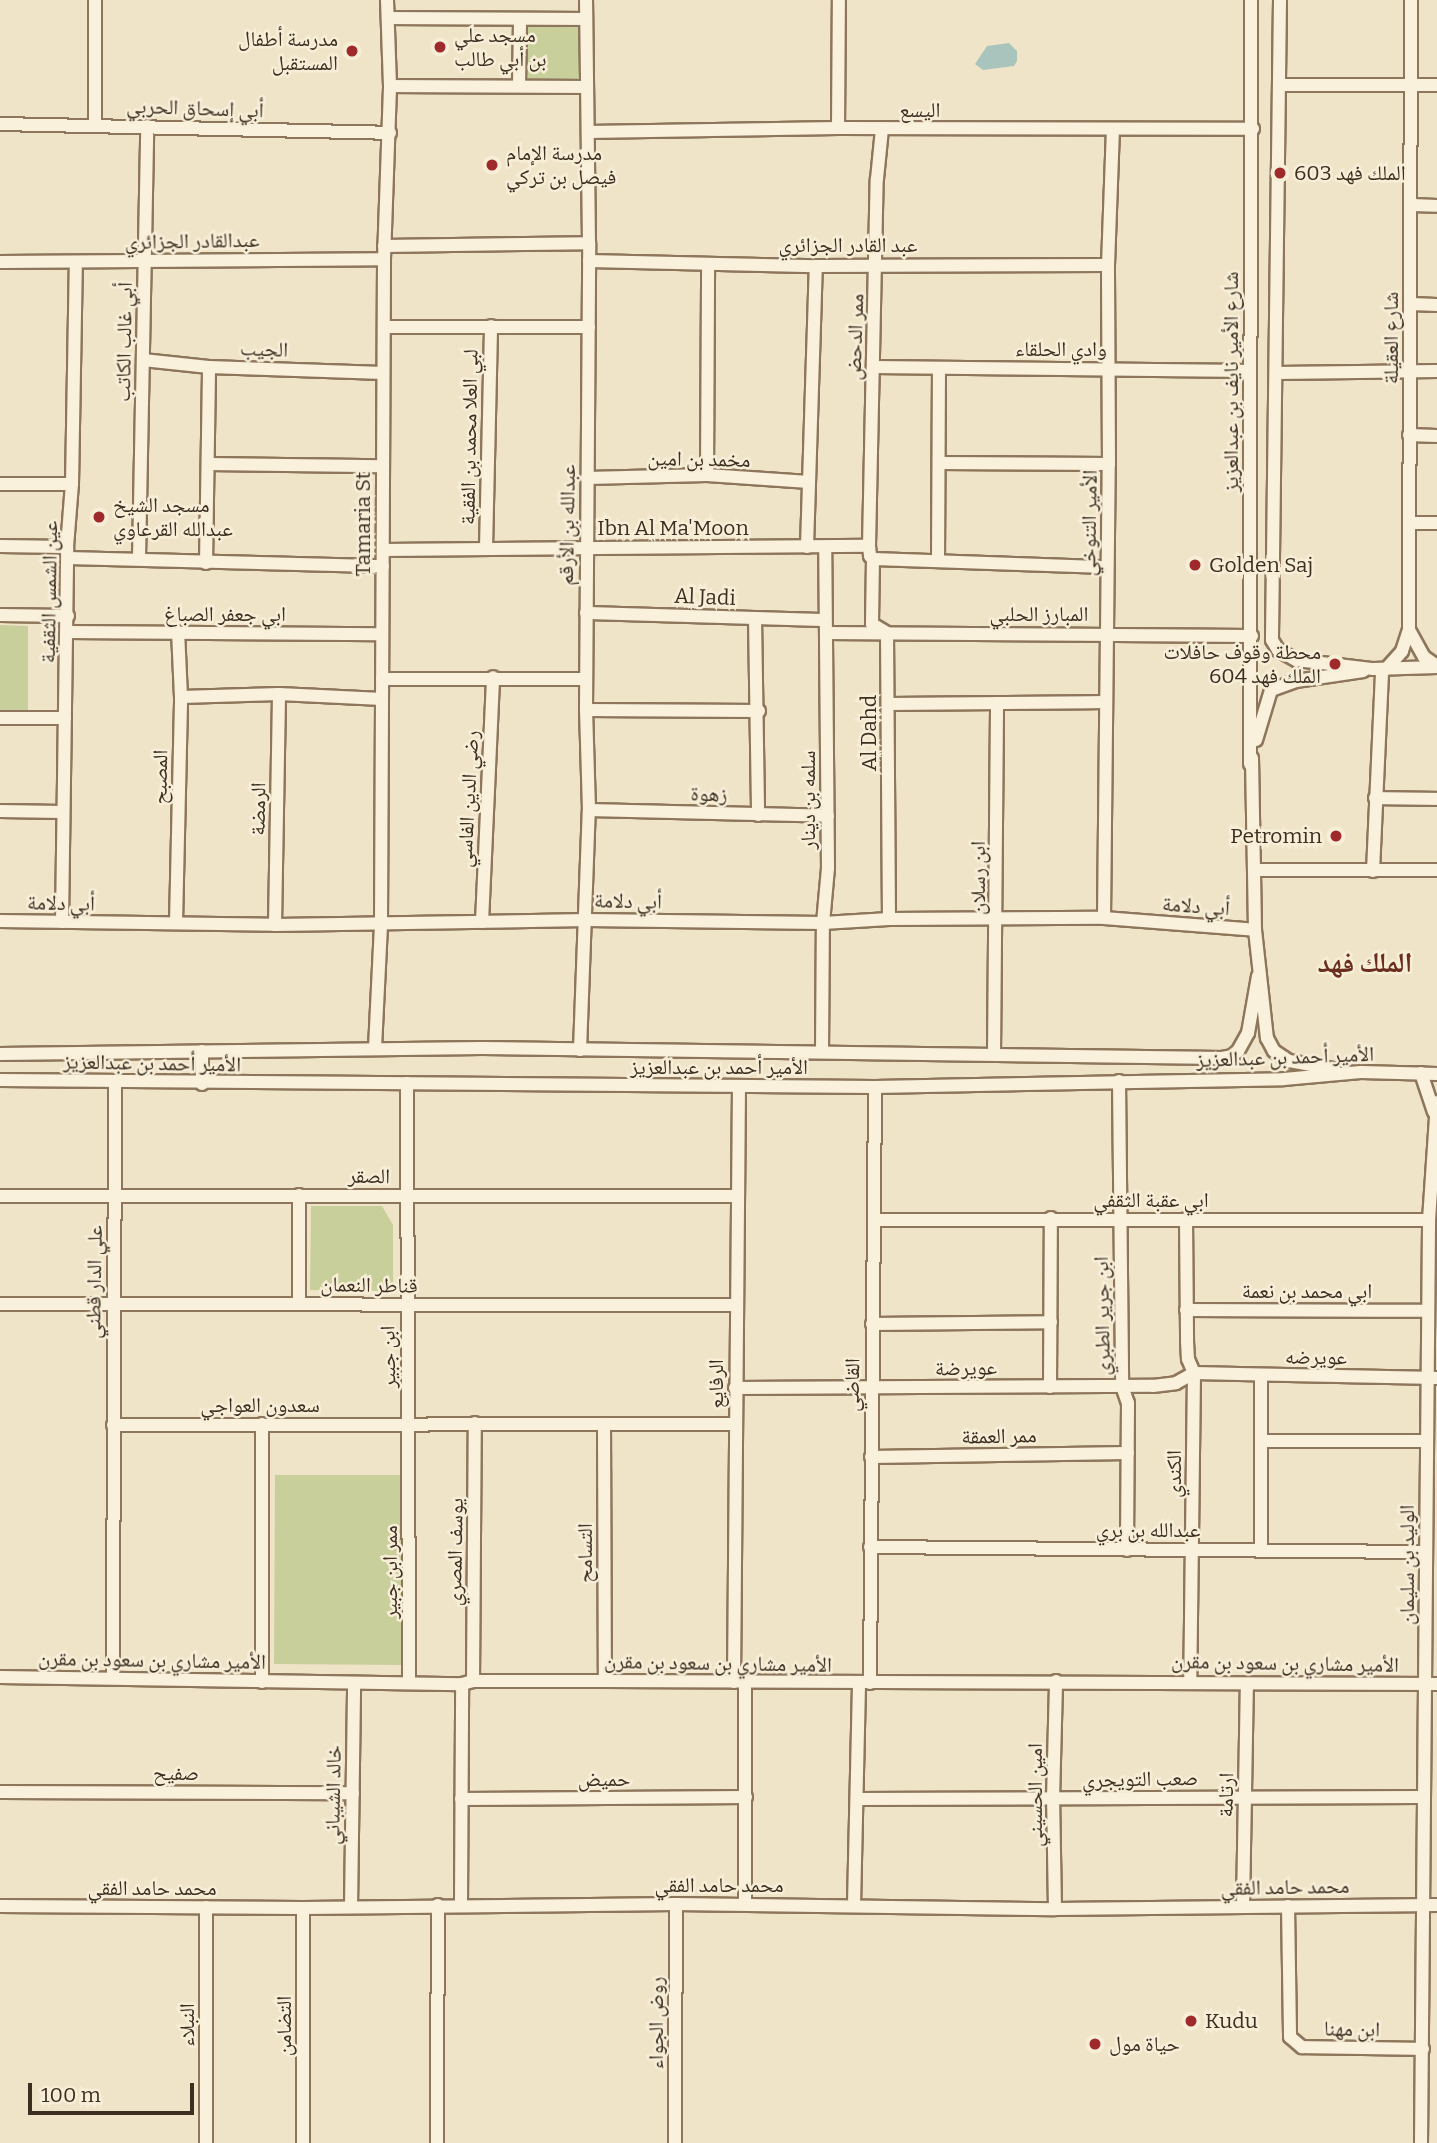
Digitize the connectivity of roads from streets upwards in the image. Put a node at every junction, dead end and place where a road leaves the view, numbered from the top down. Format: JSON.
{"nodes":[{"id":1,"x":95,"y":0,"type":"edge"},
{"id":2,"x":387,"y":0,"type":"edge"},
{"id":3,"x":586,"y":0,"type":"edge"},
{"id":4,"x":839,"y":0,"type":"edge"},
{"id":5,"x":1251,"y":0,"type":"edge"},
{"id":6,"x":1280,"y":0,"type":"edge"},
{"id":7,"x":1411,"y":0,"type":"edge"},
{"id":8,"x":388,"y":18,"type":"junction"},
{"id":9,"x":520,"y":19,"type":"junction"},
{"id":10,"x":586,"y":19,"type":"junction"},
{"id":11,"x":1281,"y":85,"type":"junction"},
{"id":12,"x":1411,"y":85,"type":"junction"},
{"id":13,"x":1437,"y":85,"type":"edge"},
{"id":14,"x":390,"y":86,"type":"junction"},
{"id":15,"x":519,"y":86,"type":"junction"},
{"id":16,"x":586,"y":87,"type":"junction"},
{"id":17,"x":0,"y":124,"type":"edge"},
{"id":18,"x":94,"y":125,"type":"junction"},
{"id":19,"x":147,"y":126,"type":"junction"},
{"id":20,"x":838,"y":128,"type":"junction"},
{"id":21,"x":882,"y":129,"type":"junction"},
{"id":22,"x":1113,"y":129,"type":"junction"},
{"id":23,"x":1253,"y":129,"type":"junction"},
{"id":24,"x":588,"y":132,"type":"junction"},
{"id":25,"x":390,"y":133,"type":"junction"},
{"id":26,"x":1412,"y":205,"type":"junction"},
{"id":27,"x":1437,"y":206,"type":"edge"},
{"id":28,"x":589,"y":243,"type":"junction"},
{"id":29,"x":384,"y":252,"type":"junction"},
{"id":30,"x":144,"y":260,"type":"junction"},
{"id":31,"x":589,"y":261,"type":"junction"},
{"id":32,"x":0,"y":262,"type":"edge"},
{"id":33,"x":76,"y":262,"type":"junction"},
{"id":34,"x":876,"y":264,"type":"junction"},
{"id":35,"x":708,"y":265,"type":"junction"},
{"id":36,"x":1108,"y":265,"type":"junction"},
{"id":37,"x":816,"y":266,"type":"junction"},
{"id":38,"x":1411,"y":304,"type":"junction"},
{"id":39,"x":1437,"y":305,"type":"edge"},
{"id":40,"x":491,"y":326,"type":"junction"},
{"id":41,"x":384,"y":327,"type":"junction"},
{"id":42,"x":589,"y":327,"type":"junction"},
{"id":43,"x":143,"y":360,"type":"junction"},
{"id":44,"x":209,"y":367,"type":"junction"},
{"id":45,"x":873,"y":367,"type":"junction"},
{"id":46,"x":939,"y":368,"type":"junction"},
{"id":47,"x":1107,"y":369,"type":"junction"},
{"id":48,"x":1249,"y":371,"type":"junction"},
{"id":49,"x":1411,"y":371,"type":"junction"},
{"id":50,"x":1437,"y":371,"type":"edge"},
{"id":51,"x":383,"y":373,"type":"junction"},
{"id":52,"x":1277,"y":373,"type":"junction"},
{"id":53,"x":1409,"y":436,"type":"junction"},
{"id":54,"x":1437,"y":436,"type":"edge"},
{"id":55,"x":940,"y":463,"type":"junction"},
{"id":56,"x":208,"y":464,"type":"junction"},
{"id":57,"x":1109,"y":464,"type":"junction"},
{"id":58,"x":383,"y":466,"type":"junction"},
{"id":59,"x":707,"y":475,"type":"junction"},
{"id":60,"x":587,"y":478,"type":"junction"},
{"id":61,"x":809,"y":482,"type":"junction"},
{"id":62,"x":0,"y":484,"type":"edge"},
{"id":63,"x":72,"y":484,"type":"junction"},
{"id":64,"x":1409,"y":523,"type":"junction"},
{"id":65,"x":1437,"y":523,"type":"edge"},
{"id":66,"x":0,"y":546,"type":"edge"},
{"id":67,"x":807,"y":547,"type":"junction"},
{"id":68,"x":586,"y":548,"type":"junction"},
{"id":69,"x":825,"y":548,"type":"junction"},
{"id":70,"x":486,"y":549,"type":"junction"},
{"id":71,"x":383,"y":550,"type":"junction"},
{"id":72,"x":67,"y":552,"type":"junction"},
{"id":73,"x":871,"y":554,"type":"junction"},
{"id":74,"x":139,"y":558,"type":"junction"},
{"id":75,"x":937,"y":560,"type":"junction"},
{"id":76,"x":206,"y":563,"type":"junction"},
{"id":77,"x":383,"y":566,"type":"junction"},
{"id":78,"x":1107,"y":567,"type":"junction"},
{"id":79,"x":586,"y":613,"type":"junction"},
{"id":80,"x":0,"y":615,"type":"edge"},
{"id":81,"x":68,"y":616,"type":"junction"},
{"id":82,"x":755,"y":618,"type":"junction"},
{"id":83,"x":825,"y":626,"type":"junction"},
{"id":84,"x":1409,"y":630,"type":"junction"},
{"id":85,"x":68,"y":632,"type":"junction"},
{"id":86,"x":178,"y":632,"type":"junction"},
{"id":87,"x":887,"y":633,"type":"junction"},
{"id":88,"x":1108,"y":633,"type":"junction"},
{"id":89,"x":382,"y":634,"type":"junction"},
{"id":90,"x":1252,"y":636,"type":"junction"},
{"id":91,"x":1437,"y":666,"type":"edge"},
{"id":92,"x":1380,"y":669,"type":"junction"},
{"id":93,"x":493,"y":677,"type":"junction"},
{"id":94,"x":382,"y":679,"type":"junction"},
{"id":95,"x":586,"y":679,"type":"junction"},
{"id":96,"x":279,"y":694,"type":"junction"},
{"id":97,"x":181,"y":696,"type":"junction"},
{"id":98,"x":382,"y":699,"type":"junction"},
{"id":99,"x":1105,"y":702,"type":"junction"},
{"id":100,"x":998,"y":703,"type":"junction"},
{"id":101,"x":889,"y":704,"type":"junction"},
{"id":102,"x":586,"y":710,"type":"junction"},
{"id":103,"x":758,"y":711,"type":"junction"},
{"id":104,"x":0,"y":718,"type":"edge"},
{"id":105,"x":65,"y":718,"type":"junction"},
{"id":106,"x":1250,"y":764,"type":"junction"},
{"id":107,"x":1375,"y":798,"type":"junction"},
{"id":108,"x":1437,"y":799,"type":"edge"},
{"id":109,"x":589,"y":810,"type":"junction"},
{"id":110,"x":0,"y":811,"type":"edge"},
{"id":111,"x":62,"y":811,"type":"junction"},
{"id":112,"x":758,"y":815,"type":"junction"},
{"id":113,"x":828,"y":816,"type":"junction"},
{"id":114,"x":1255,"y":870,"type":"junction"},
{"id":115,"x":1437,"y":870,"type":"edge"},
{"id":116,"x":1373,"y":871,"type":"junction"},
{"id":117,"x":1104,"y":918,"type":"junction"},
{"id":118,"x":888,"y":919,"type":"junction"},
{"id":119,"x":997,"y":919,"type":"junction"},
{"id":120,"x":587,"y":920,"type":"junction"},
{"id":121,"x":0,"y":921,"type":"edge"},
{"id":122,"x":62,"y":922,"type":"junction"},
{"id":123,"x":482,"y":922,"type":"junction"},
{"id":124,"x":176,"y":923,"type":"junction"},
{"id":125,"x":823,"y":923,"type":"junction"},
{"id":126,"x":381,"y":924,"type":"junction"},
{"id":127,"x":275,"y":925,"type":"junction"},
{"id":128,"x":1255,"y":930,"type":"junction"},
{"id":129,"x":1258,"y":976,"type":"junction"},
{"id":130,"x":375,"y":1048,"type":"junction"},
{"id":131,"x":580,"y":1050,"type":"junction"},
{"id":132,"x":202,"y":1051,"type":"junction"},
{"id":133,"x":822,"y":1052,"type":"junction"},
{"id":134,"x":0,"y":1054,"type":"edge"},
{"id":135,"x":994,"y":1054,"type":"junction"},
{"id":136,"x":1361,"y":1072,"type":"junction"},
{"id":137,"x":1421,"y":1073,"type":"junction"},
{"id":138,"x":1437,"y":1073,"type":"edge"},
{"id":139,"x":0,"y":1080,"type":"edge"},
{"id":140,"x":1119,"y":1081,"type":"junction"},
{"id":141,"x":115,"y":1083,"type":"junction"},
{"id":142,"x":407,"y":1083,"type":"junction"},
{"id":143,"x":202,"y":1084,"type":"junction"},
{"id":144,"x":739,"y":1087,"type":"junction"},
{"id":145,"x":875,"y":1087,"type":"junction"},
{"id":146,"x":1436,"y":1108,"type":"edge"},
{"id":147,"x":299,"y":1195,"type":"junction"},
{"id":148,"x":0,"y":1196,"type":"edge"},
{"id":149,"x":115,"y":1196,"type":"junction"},
{"id":150,"x":405,"y":1196,"type":"junction"},
{"id":151,"x":738,"y":1196,"type":"junction"},
{"id":152,"x":1051,"y":1218,"type":"junction"},
{"id":153,"x":1121,"y":1219,"type":"junction"},
{"id":154,"x":1186,"y":1219,"type":"junction"},
{"id":155,"x":874,"y":1220,"type":"junction"},
{"id":156,"x":1429,"y":1220,"type":"junction"},
{"id":157,"x":299,"y":1303,"type":"junction"},
{"id":158,"x":0,"y":1304,"type":"edge"},
{"id":159,"x":113,"y":1304,"type":"junction"},
{"id":160,"x":406,"y":1305,"type":"junction"},
{"id":161,"x":737,"y":1305,"type":"junction"},
{"id":162,"x":1186,"y":1310,"type":"junction"},
{"id":163,"x":1428,"y":1311,"type":"junction"},
{"id":164,"x":1051,"y":1322,"type":"junction"},
{"id":165,"x":872,"y":1324,"type":"junction"},
{"id":166,"x":1194,"y":1373,"type":"junction"},
{"id":167,"x":1261,"y":1375,"type":"junction"},
{"id":168,"x":1432,"y":1378,"type":"edge"},
{"id":169,"x":1122,"y":1386,"type":"junction"},
{"id":170,"x":1050,"y":1387,"type":"junction"},
{"id":171,"x":735,"y":1388,"type":"junction"},
{"id":172,"x":872,"y":1389,"type":"junction"},
{"id":173,"x":409,"y":1423,"type":"junction"},
{"id":174,"x":475,"y":1423,"type":"junction"},
{"id":175,"x":262,"y":1424,"type":"junction"},
{"id":176,"x":736,"y":1424,"type":"junction"},
{"id":177,"x":113,"y":1425,"type":"junction"},
{"id":178,"x":604,"y":1425,"type":"junction"},
{"id":179,"x":1262,"y":1441,"type":"junction"},
{"id":180,"x":1427,"y":1441,"type":"junction"},
{"id":181,"x":1128,"y":1453,"type":"junction"},
{"id":182,"x":871,"y":1457,"type":"junction"},
{"id":183,"x":410,"y":1462,"type":"joint"},
{"id":184,"x":870,"y":1547,"type":"junction"},
{"id":185,"x":1127,"y":1549,"type":"junction"},
{"id":186,"x":1193,"y":1550,"type":"junction"},
{"id":187,"x":1261,"y":1550,"type":"junction"},
{"id":188,"x":1426,"y":1552,"type":"junction"},
{"id":189,"x":0,"y":1677,"type":"edge"},
{"id":190,"x":113,"y":1677,"type":"junction"},
{"id":191,"x":605,"y":1681,"type":"junction"},
{"id":192,"x":1056,"y":1681,"type":"junction"},
{"id":193,"x":1190,"y":1681,"type":"junction"},
{"id":194,"x":262,"y":1682,"type":"junction"},
{"id":195,"x":410,"y":1682,"type":"junction"},
{"id":196,"x":740,"y":1682,"type":"junction"},
{"id":197,"x":354,"y":1683,"type":"junction"},
{"id":198,"x":468,"y":1683,"type":"junction"},
{"id":199,"x":864,"y":1683,"type":"junction"},
{"id":200,"x":1247,"y":1684,"type":"junction"},
{"id":201,"x":1432,"y":1684,"type":"edge"},
{"id":202,"x":0,"y":1792,"type":"edge"},
{"id":203,"x":353,"y":1793,"type":"junction"},
{"id":204,"x":746,"y":1797,"type":"junction"},
{"id":205,"x":1245,"y":1797,"type":"junction"},
{"id":206,"x":1422,"y":1797,"type":"junction"},
{"id":207,"x":461,"y":1799,"type":"junction"},
{"id":208,"x":858,"y":1799,"type":"junction"},
{"id":209,"x":1053,"y":1799,"type":"junction"},
{"id":210,"x":676,"y":1904,"type":"junction"},
{"id":211,"x":746,"y":1904,"type":"junction"},
{"id":212,"x":438,"y":1905,"type":"junction"},
{"id":213,"x":461,"y":1905,"type":"junction"},
{"id":214,"x":854,"y":1905,"type":"junction"},
{"id":215,"x":1423,"y":1905,"type":"junction"},
{"id":216,"x":1437,"y":1905,"type":"edge"},
{"id":217,"x":0,"y":1906,"type":"edge"},
{"id":218,"x":1287,"y":1906,"type":"junction"},
{"id":219,"x":206,"y":1907,"type":"junction"},
{"id":220,"x":351,"y":1907,"type":"junction"},
{"id":221,"x":1243,"y":1907,"type":"junction"},
{"id":222,"x":303,"y":1908,"type":"junction"},
{"id":223,"x":1055,"y":1909,"type":"junction"},
{"id":224,"x":1423,"y":2049,"type":"junction"},
{"id":225,"x":206,"y":2143,"type":"edge"},
{"id":226,"x":303,"y":2143,"type":"edge"},
{"id":227,"x":437,"y":2143,"type":"edge"},
{"id":228,"x":675,"y":2143,"type":"edge"},
{"id":229,"x":1421,"y":2143,"type":"edge"}],
"edges":[{"from":1,"to":18,"type":"street"},
{"from":2,"to":8,"type":"street","name":"Tamaria St"},
{"from":3,"to":10,"type":"street","name":"عبدالله بن الأرقم"},
{"from":4,"to":20,"type":"street"},
{"from":5,"to":23,"type":"street","name":"شارع الأمير نايف بن عبدالعزيز"},
{"from":6,"to":11,"type":"street","name":"شارع الأمير نايف بن عبدالعزيز"},
{"from":7,"to":12,"type":"street","name":"شارع العقيلة"},
{"from":8,"to":9,"type":"street"},
{"from":8,"to":14,"type":"street","name":"Tamaria St"},
{"from":9,"to":10,"type":"street"},
{"from":9,"to":15,"type":"street"},
{"from":10,"to":16,"type":"street","name":"عبدالله بن الأرقم"},
{"from":11,"to":12,"type":"street"},
{"from":11,"to":52,"type":"street","name":"شارع الأمير نايف بن عبدالعزيز"},
{"from":12,"to":13,"type":"street"},
{"from":12,"to":26,"type":"street","name":"شارع العقيلة"},
{"from":14,"to":15,"type":"street"},
{"from":14,"to":25,"type":"street","name":"Tamaria St"},
{"from":15,"to":16,"type":"street"},
{"from":16,"to":24,"type":"street","name":"عبدالله بن الأرقم"},
{"from":17,"to":18,"type":"street","name":"أبي إسحاق الحربي"},
{"from":18,"to":19,"type":"street","name":"أبي إسحاق الحربي"},
{"from":19,"to":25,"type":"street","name":"أبي إسحاق الحربي"},
{"from":19,"to":30,"type":"street","name":"أبي غالب الكاتب"},
{"from":20,"to":21,"type":"street","name":"اليسع"},
{"from":20,"to":24,"type":"street","name":"اليسع"},
{"from":21,"to":22,"type":"street","name":"اليسع"},
{"from":21,"to":34,"type":"street","name":"ممر الدحض"},
{"from":22,"to":23,"type":"street","name":"اليسع"},
{"from":22,"to":36,"type":"street","name":"الأمير التنوخي"},
{"from":23,"to":48,"type":"street","name":"شارع الأمير نايف بن عبدالعزيز"},
{"from":24,"to":28,"type":"street","name":"عبدالله بن الأرقم"},
{"from":25,"to":29,"type":"street","name":"Tamaria St"},
{"from":26,"to":27,"type":"street"},
{"from":26,"to":38,"type":"street","name":"شارع العقيلة"},
{"from":28,"to":29,"type":"street","name":"عبدالقادر الجزائري"},
{"from":28,"to":31,"type":"street","name":"عبدالله بن الأرقم"},
{"from":29,"to":30,"type":"street","name":"عبدالقادر الجزائري"},
{"from":29,"to":41,"type":"street","name":"Tamaria St"},
{"from":30,"to":33,"type":"street","name":"عبدالقادر الجزائري"},
{"from":30,"to":43,"type":"street","name":"أبي غالب الكاتب"},
{"from":31,"to":35,"type":"street","name":"عبد القادر الجزائري"},
{"from":31,"to":42,"type":"street","name":"عبدالله بن الأرقم"},
{"from":32,"to":33,"type":"street","name":"عبدالقادر الجزائري"},
{"from":33,"to":63,"type":"street","name":"عين الشمس الثقفية"},
{"from":34,"to":36,"type":"street","name":"عبد القادر الجزائري"},
{"from":34,"to":37,"type":"street","name":"عبد القادر الجزائري"},
{"from":34,"to":45,"type":"street","name":"ممر الدحض"},
{"from":35,"to":37,"type":"street","name":"عبد القادر الجزائري"},
{"from":35,"to":59,"type":"street"},
{"from":36,"to":47,"type":"street","name":"الأمير التنوخي"},
{"from":37,"to":61,"type":"street"},
{"from":38,"to":39,"type":"street"},
{"from":38,"to":49,"type":"street","name":"شارع العقيلة"},
{"from":40,"to":41,"type":"street"},
{"from":40,"to":42,"type":"street"},
{"from":40,"to":70,"type":"street","name":"لبي العلا محمد بن الفقية"},
{"from":41,"to":51,"type":"street","name":"Tamaria St"},
{"from":42,"to":60,"type":"street","name":"عبدالله بن الأرقم"},
{"from":43,"to":44,"type":"street","name":"الجيب"},
{"from":43,"to":74,"type":"street","name":"أبي غالب الكاتب"},
{"from":44,"to":51,"type":"street","name":"الجيب"},
{"from":44,"to":56,"type":"street"},
{"from":45,"to":46,"type":"street","name":"وادي الحلقاء"},
{"from":45,"to":73,"type":"street","name":"ممر الدحض"},
{"from":46,"to":47,"type":"street","name":"وادي الحلقاء"},
{"from":46,"to":55,"type":"street"},
{"from":47,"to":48,"type":"street","name":"وادي الحلقاء"},
{"from":47,"to":57,"type":"street","name":"الأمير التنوخي"},
{"from":48,"to":90,"type":"street","name":"شارع الأمير نايف بن عبدالعزيز"},
{"from":49,"to":50,"type":"street"},
{"from":49,"to":52,"type":"street"},
{"from":49,"to":53,"type":"street","name":"شارع العقيلة"},
{"from":51,"to":58,"type":"street","name":"Tamaria St"},
{"from":52,"to":92,"type":"street","name":"شارع الأمير نايف بن عبدالعزيز"},
{"from":53,"to":54,"type":"street"},
{"from":53,"to":64,"type":"street","name":"شارع العقيلة"},
{"from":55,"to":57,"type":"street"},
{"from":55,"to":75,"type":"street"},
{"from":56,"to":58,"type":"street"},
{"from":56,"to":76,"type":"street"},
{"from":57,"to":78,"type":"street","name":"الأمير التنوخي"},
{"from":58,"to":71,"type":"street","name":"Tamaria St"},
{"from":59,"to":60,"type":"street","name":"مخمد بن امين"},
{"from":59,"to":61,"type":"street","name":"مخمد بن امين"},
{"from":60,"to":68,"type":"street","name":"عبدالله بن الأرقم"},
{"from":61,"to":67,"type":"street"},
{"from":62,"to":63,"type":"street"},
{"from":63,"to":72,"type":"street","name":"عين الشمس الثقفية"},
{"from":64,"to":65,"type":"street"},
{"from":64,"to":84,"type":"street","name":"شارع العقيلة"},
{"from":66,"to":72,"type":"street"},
{"from":67,"to":68,"type":"street","name":"Ibn Al Ma'Moon"},
{"from":67,"to":69,"type":"street","name":"Ibn Al Ma'Moon"},
{"from":68,"to":70,"type":"street","name":"Ibn Al Ma'Moon"},
{"from":68,"to":79,"type":"street","name":"عبدالله بن الأرقم"},
{"from":69,"to":73,"type":"street","name":"Ibn Al Ma'Moon"},
{"from":69,"to":83,"type":"street","name":"سلمه بن دينار"},
{"from":70,"to":71,"type":"street","name":"Ibn Al Ma'Moon"},
{"from":71,"to":77,"type":"street","name":"Tamaria St"},
{"from":72,"to":74,"type":"street"},
{"from":72,"to":81,"type":"street","name":"عين الشمس الثقفية"},
{"from":73,"to":75,"type":"street","name":"Ibn Al Ma'Moon"},
{"from":73,"to":87,"type":"street","name":"Al Dahd"},
{"from":74,"to":76,"type":"street"},
{"from":75,"to":78,"type":"street","name":"Ibn Al Ma'Moon"},
{"from":76,"to":77,"type":"street"},
{"from":77,"to":89,"type":"street","name":"Tamaria St"},
{"from":78,"to":88,"type":"street","name":"الأمير التنوخي"},
{"from":79,"to":82,"type":"street","name":"Al Jadi"},
{"from":79,"to":95,"type":"street","name":"عبدالله بن الأرقم"},
{"from":80,"to":81,"type":"street"},
{"from":81,"to":85,"type":"street","name":"عين الشمس الثقفية"},
{"from":82,"to":83,"type":"street","name":"Al Jadi"},
{"from":82,"to":103,"type":"street"},
{"from":83,"to":87,"type":"street","name":"المبارز الحلبي"},
{"from":83,"to":113,"type":"street","name":"سلمه بن دينار"},
{"from":84,"to":91,"type":"street"},
{"from":84,"to":92,"type":"street","name":"شارع العقيلة"},
{"from":85,"to":86,"type":"street","name":"ابي جعفر الصباغ"},
{"from":85,"to":105,"type":"street","name":"عين الشمس الثقفية"},
{"from":86,"to":89,"type":"street","name":"ابي جعفر الصباغ"},
{"from":86,"to":97,"type":"street","name":"المصبح"},
{"from":87,"to":88,"type":"street","name":"المبارز الحلبي"},
{"from":87,"to":101,"type":"street","name":"Al Dahd"},
{"from":88,"to":90,"type":"street","name":"المبارز الحلبي"},
{"from":88,"to":99,"type":"street","name":"الأمير التنوخي"},
{"from":89,"to":94,"type":"street","name":"Tamaria St"},
{"from":90,"to":106,"type":"street","name":"شارع الأمير نايف بن عبدالعزيز"},
{"from":91,"to":92,"type":"street"},
{"from":92,"to":106,"type":"street"},
{"from":92,"to":107,"type":"street"},
{"from":93,"to":94,"type":"street"},
{"from":93,"to":95,"type":"street"},
{"from":93,"to":123,"type":"street","name":"رضي الدين الفاسي"},
{"from":94,"to":98,"type":"street","name":"Tamaria St"},
{"from":95,"to":102,"type":"street","name":"عبدالله بن الأرقم"},
{"from":96,"to":97,"type":"street"},
{"from":96,"to":98,"type":"street"},
{"from":96,"to":127,"type":"street","name":"الرمضة"},
{"from":97,"to":124,"type":"street","name":"المصبح"},
{"from":98,"to":126,"type":"street","name":"Tamaria St"},
{"from":99,"to":100,"type":"street"},
{"from":99,"to":117,"type":"street","name":"الأمير التنوخي"},
{"from":100,"to":101,"type":"street"},
{"from":100,"to":119,"type":"street","name":"ابن رسلان"},
{"from":101,"to":118,"type":"street","name":"Al Dahd"},
{"from":102,"to":103,"type":"street"},
{"from":102,"to":109,"type":"street","name":"عبدالله بن الأرقم"},
{"from":103,"to":112,"type":"street"},
{"from":104,"to":105,"type":"street"},
{"from":105,"to":111,"type":"street","name":"عين الشمس الثقفية"},
{"from":106,"to":114,"type":"street"},
{"from":107,"to":108,"type":"street"},
{"from":107,"to":116,"type":"street"},
{"from":109,"to":112,"type":"street","name":"زهوة"},
{"from":109,"to":120,"type":"street","name":"عبدالله بن الأرقم"},
{"from":110,"to":111,"type":"street"},
{"from":111,"to":122,"type":"street","name":"عين الشمس الثقفية"},
{"from":112,"to":113,"type":"street","name":"زهوة"},
{"from":113,"to":125,"type":"street","name":"سلمه بن دينار"},
{"from":114,"to":116,"type":"street"},
{"from":114,"to":128,"type":"street"},
{"from":115,"to":116,"type":"street"},
{"from":117,"to":119,"type":"street","name":"أبي دلامة"},
{"from":117,"to":128,"type":"street","name":"أبي دلامة"},
{"from":118,"to":119,"type":"street","name":"أبي دلامة"},
{"from":118,"to":125,"type":"street","name":"أبي دلامة"},
{"from":119,"to":135,"type":"street","name":"ابن رسلان"},
{"from":120,"to":123,"type":"street","name":"أبي دلامة"},
{"from":120,"to":125,"type":"street","name":"أبي دلامة"},
{"from":120,"to":131,"type":"street","name":"عبدالله بن الأرقم"},
{"from":121,"to":122,"type":"street","name":"أبي دلامة"},
{"from":122,"to":124,"type":"street","name":"أبي دلامة"},
{"from":123,"to":126,"type":"street","name":"أبي دلامة"},
{"from":124,"to":127,"type":"street","name":"أبي دلامة"},
{"from":125,"to":133,"type":"street","name":"سلمه بن دينار"},
{"from":126,"to":127,"type":"street","name":"أبي دلامة"},
{"from":126,"to":130,"type":"street","name":"Tamaria St"},
{"from":128,"to":129,"type":"street"},
{"from":129,"to":135,"type":"street","name":"الأمير أحمد بن عبدالعزيز"},
{"from":129,"to":136,"type":"street"},
{"from":130,"to":131,"type":"street","name":"الأمير أحمد بن عبدالعزيز"},
{"from":130,"to":132,"type":"street","name":"الأمير أحمد بن عبدالعزيز"},
{"from":131,"to":133,"type":"street","name":"الأمير أحمد بن عبدالعزيز"},
{"from":132,"to":134,"type":"street","name":"الأمير أحمد بن عبدالعزيز"},
{"from":132,"to":143,"type":"street"},
{"from":133,"to":135,"type":"street","name":"الأمير أحمد بن عبدالعزيز"},
{"from":136,"to":137,"type":"street","name":"الأمير أحمد بن عبدالعزيز"},
{"from":136,"to":140,"type":"street","name":"الأمير أحمد بن عبدالعزيز"},
{"from":137,"to":138,"type":"street","name":"الأمير أحمد بن عبدالعزيز"},
{"from":137,"to":146,"type":"street","name":"الوليد بن سليمان"},
{"from":139,"to":141,"type":"street","name":"الأمير أحمد بن عبدالعزيز"},
{"from":140,"to":145,"type":"street","name":"الأمير أحمد بن عبدالعزيز"},
{"from":140,"to":153,"type":"street","name":"ابن جرير الطبري"},
{"from":141,"to":143,"type":"street","name":"الأمير أحمد بن عبدالعزيز"},
{"from":141,"to":149,"type":"street","name":"علي الدار قطني"},
{"from":142,"to":143,"type":"street","name":"الأمير أحمد بن عبدالعزيز"},
{"from":142,"to":144,"type":"street","name":"الأمير أحمد بن عبدالعزيز"},
{"from":142,"to":150,"type":"street","name":"ابن جبير"},
{"from":144,"to":145,"type":"street","name":"الأمير أحمد بن عبدالعزيز"},
{"from":144,"to":151,"type":"street","name":"الرفايع"},
{"from":145,"to":155,"type":"street","name":"القاضي"},
{"from":146,"to":156,"type":"street","name":"الوليد بن سليمان"},
{"from":147,"to":149,"type":"street","name":"الصقر"},
{"from":147,"to":150,"type":"street","name":"الصقر"},
{"from":147,"to":157,"type":"street"},
{"from":148,"to":149,"type":"street","name":"الصقر"},
{"from":149,"to":159,"type":"street","name":"علي الدار قطني"},
{"from":150,"to":151,"type":"street","name":"الصقر"},
{"from":150,"to":160,"type":"street","name":"ابن جبير"},
{"from":151,"to":161,"type":"street","name":"الرفايع"},
{"from":152,"to":153,"type":"street","name":"ابي عقبة الثقفي"},
{"from":152,"to":155,"type":"street","name":"ابي عقبة الثقفي"},
{"from":152,"to":164,"type":"street"},
{"from":153,"to":154,"type":"street","name":"ابي عقبة الثقفي"},
{"from":153,"to":169,"type":"street","name":"ابن جرير الطبري"},
{"from":154,"to":156,"type":"street","name":"ابي عقبة الثقفي"},
{"from":154,"to":162,"type":"street","name":"الكندي"},
{"from":155,"to":165,"type":"street","name":"القاضي"},
{"from":156,"to":163,"type":"street","name":"الوليد بن سليمان"},
{"from":157,"to":159,"type":"street","name":"قناطر النعمان"},
{"from":157,"to":160,"type":"street","name":"قناطر النعمان"},
{"from":158,"to":159,"type":"street","name":"قناطر النعمان"},
{"from":159,"to":177,"type":"street","name":"علي الدار قطني"},
{"from":160,"to":161,"type":"street","name":"قناطر النعمان"},
{"from":160,"to":173,"type":"street","name":"ابن جبير"},
{"from":161,"to":171,"type":"street","name":"الرفايع"},
{"from":162,"to":163,"type":"street","name":"ابي محمد بن نعمة"},
{"from":162,"to":166,"type":"street","name":"الكندي"},
{"from":163,"to":168,"type":"street","name":"الوليد بن سليمان"},
{"from":164,"to":165,"type":"street"},
{"from":164,"to":170,"type":"street"},
{"from":165,"to":172,"type":"street","name":"القاضي"},
{"from":166,"to":167,"type":"street","name":"عويرضه"},
{"from":166,"to":169,"type":"street","name":"عويرضة"},
{"from":166,"to":186,"type":"street","name":"الكندي"},
{"from":167,"to":168,"type":"street","name":"عويرضه"},
{"from":167,"to":179,"type":"street"},
{"from":168,"to":180,"type":"street","name":"الوليد بن سليمان"},
{"from":169,"to":170,"type":"street","name":"عويرضة"},
{"from":169,"to":181,"type":"street","name":"ابن جرير الطبري"},
{"from":170,"to":172,"type":"street","name":"عويرضة"},
{"from":171,"to":172,"type":"street","name":"عويرضة"},
{"from":171,"to":176,"type":"street","name":"الرفايع"},
{"from":172,"to":182,"type":"street","name":"القاضي"},
{"from":173,"to":174,"type":"street","name":"سعدون العواجي"},
{"from":173,"to":175,"type":"street","name":"سعدون العواجي"},
{"from":173,"to":183,"type":"street","name":"ابن جبير"},
{"from":174,"to":178,"type":"street","name":"سعدون العواجي"},
{"from":174,"to":198,"type":"street","name":"يوسف المصري"},
{"from":175,"to":177,"type":"street","name":"سعدون العواجي"},
{"from":175,"to":194,"type":"street"},
{"from":176,"to":178,"type":"street","name":"سعدون العواجي"},
{"from":176,"to":196,"type":"street","name":"الرفايع"},
{"from":177,"to":190,"type":"street","name":"علي الدار قطني"},
{"from":178,"to":191,"type":"street","name":"التسامح"},
{"from":179,"to":180,"type":"street"},
{"from":179,"to":187,"type":"street"},
{"from":180,"to":188,"type":"street","name":"الوليد بن سليمان"},
{"from":181,"to":182,"type":"street","name":"ممر العمقة"},
{"from":181,"to":185,"type":"street","name":"ابن جرير الطبري"},
{"from":182,"to":184,"type":"street","name":"القاضي"},
{"from":183,"to":195,"type":"street","name":"ممر ابن جبير"},
{"from":184,"to":185,"type":"street","name":"عبدالله بن بري"},
{"from":184,"to":199,"type":"street","name":"القاضي"},
{"from":185,"to":186,"type":"street","name":"عبدالله بن بري"},
{"from":186,"to":187,"type":"street","name":"عبدالله بن بري"},
{"from":186,"to":193,"type":"street","name":"الكندي"},
{"from":187,"to":188,"type":"street","name":"عبدالله بن بري"},
{"from":188,"to":201,"type":"street","name":"الوليد بن سليمان"},
{"from":189,"to":190,"type":"street","name":"الأمير مشاري بن سعود بن مقرن"},
{"from":190,"to":194,"type":"street","name":"الأمير مشاري بن سعود بن مقرن"},
{"from":191,"to":196,"type":"street","name":"الأمير مشاري بن سعود بن مقرن"},
{"from":191,"to":198,"type":"street","name":"الأمير مشاري بن سعود بن مقرن"},
{"from":192,"to":193,"type":"street","name":"الأمير مشاري بن سعود بن مقرن"},
{"from":192,"to":199,"type":"street","name":"الأمير مشاري بن سعود بن مقرن"},
{"from":192,"to":209,"type":"street","name":"امين الحسيني"},
{"from":193,"to":200,"type":"street","name":"الأمير مشاري بن سعود بن مقرن"},
{"from":194,"to":197,"type":"street","name":"الأمير مشاري بن سعود بن مقرن"},
{"from":195,"to":197,"type":"street","name":"الأمير مشاري بن سعود بن مقرن"},
{"from":195,"to":198,"type":"street","name":"الأمير مشاري بن سعود بن مقرن"},
{"from":196,"to":199,"type":"street","name":"الأمير مشاري بن سعود بن مقرن"},
{"from":196,"to":204,"type":"street","name":"الرفايع"},
{"from":197,"to":203,"type":"street","name":"خالد الشيباني"},
{"from":198,"to":207,"type":"street","name":"يوسف المصري"},
{"from":199,"to":208,"type":"street","name":"القاضي"},
{"from":200,"to":201,"type":"street","name":"الأمير مشاري بن سعود بن مقرن"},
{"from":200,"to":205,"type":"street","name":"ارتامة"},
{"from":201,"to":206,"type":"street","name":"الوليد بن سليمان"},
{"from":202,"to":203,"type":"street","name":"صفيح"},
{"from":203,"to":220,"type":"street","name":"خالد الشيباني"},
{"from":204,"to":207,"type":"street","name":"حميض"},
{"from":204,"to":211,"type":"street","name":"الرفايع"},
{"from":205,"to":206,"type":"street","name":"صعب التويجري"},
{"from":205,"to":209,"type":"street","name":"صعب التويجري"},
{"from":205,"to":221,"type":"street","name":"ارتامة"},
{"from":206,"to":215,"type":"street","name":"الوليد بن سليمان"},
{"from":207,"to":213,"type":"street","name":"يوسف المصري"},
{"from":208,"to":209,"type":"street","name":"صعب التويجري"},
{"from":208,"to":214,"type":"street","name":"القاضي"},
{"from":209,"to":223,"type":"street","name":"امين الحسيني"},
{"from":210,"to":211,"type":"street","name":"محمد حامد الفقي"},
{"from":210,"to":213,"type":"street","name":"محمد حامد الفقي"},
{"from":210,"to":228,"type":"street","name":"روض الجواء"},
{"from":211,"to":214,"type":"street","name":"محمد حامد الفقي"},
{"from":212,"to":213,"type":"street","name":"محمد حامد الفقي"},
{"from":212,"to":220,"type":"street","name":"محمد حامد الفقي"},
{"from":212,"to":227,"type":"street"},
{"from":214,"to":223,"type":"street","name":"محمد حامد الفقي"},
{"from":215,"to":216,"type":"street","name":"محمد حامد الفقي"},
{"from":215,"to":218,"type":"street","name":"محمد حامد الفقي"},
{"from":215,"to":224,"type":"street","name":"الوليد بن سليمان"},
{"from":217,"to":219,"type":"street","name":"محمد حامد الفقي"},
{"from":218,"to":221,"type":"street","name":"محمد حامد الفقي"},
{"from":218,"to":224,"type":"street","name":"ابن مهنا"},
{"from":219,"to":222,"type":"street","name":"محمد حامد الفقي"},
{"from":219,"to":225,"type":"street","name":"النبلاء"},
{"from":220,"to":222,"type":"street","name":"محمد حامد الفقي"},
{"from":221,"to":223,"type":"street","name":"محمد حامد الفقي"},
{"from":222,"to":226,"type":"street","name":"التضامن"},
{"from":224,"to":229,"type":"street","name":"الوليد بن سليمان"}]}
